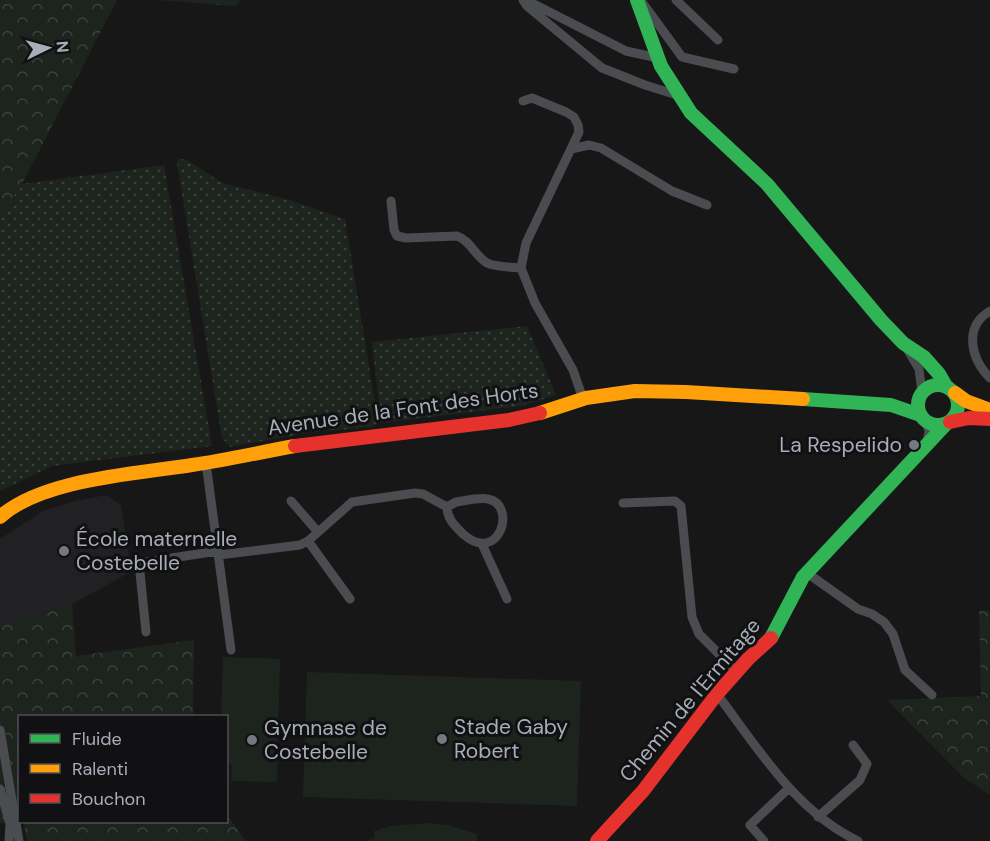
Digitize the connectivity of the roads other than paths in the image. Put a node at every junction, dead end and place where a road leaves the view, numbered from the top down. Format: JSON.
{"nodes":[{"id":1,"x":525,"y":0,"type":"edge"},
{"id":2,"x":639,"y":0,"type":"edge"},
{"id":3,"x":676,"y":0,"type":"edge"},
{"id":4,"x":718,"y":40,"type":"dead end"},
{"id":5,"x":658,"y":58,"type":"junction"},
{"id":6,"x":734,"y":69,"type":"dead end"},
{"id":7,"x":680,"y":96,"type":"junction"},
{"id":8,"x":523,"y":101,"type":"dead end"},
{"id":9,"x":571,"y":149,"type":"junction"},
{"id":10,"x":391,"y":201,"type":"dead end"},
{"id":11,"x":707,"y":205,"type":"dead end"},
{"id":12,"x":521,"y":268,"type":"junction"},
{"id":13,"x":990,"y":311,"type":"edge"},
{"id":14,"x":903,"y":343,"type":"junction"},
{"id":15,"x":990,"y":378,"type":"edge"},
{"id":16,"x":951,"y":390,"type":"junction"},
{"id":17,"x":922,"y":392,"type":"junction"},
{"id":18,"x":583,"y":399,"type":"junction"},
{"id":19,"x":891,"y":405,"type":"junction"},
{"id":20,"x":990,"y":410,"type":"edge"},
{"id":21,"x":923,"y":419,"type":"junction"},
{"id":22,"x":990,"y":419,"type":"edge"},
{"id":23,"x":949,"y":422,"type":"junction"},
{"id":24,"x":926,"y":445,"type":"junction"},
{"id":25,"x":206,"y":463,"type":"junction"},
{"id":26,"x":291,"y":501,"type":"dead end"},
{"id":27,"x":623,"y":503,"type":"dead end"},
{"id":28,"x":447,"y":507,"type":"junction"},
{"id":29,"x":0,"y":517,"type":"edge"},
{"id":30,"x":318,"y":532,"type":"junction"},
{"id":31,"x":308,"y":541,"type":"junction"},
{"id":32,"x":482,"y":544,"type":"junction"},
{"id":33,"x":219,"y":553,"type":"junction"},
{"id":34,"x":807,"y":573,"type":"junction"},
{"id":35,"x":507,"y":598,"type":"dead end"},
{"id":36,"x":350,"y":599,"type":"dead end"},
{"id":37,"x":146,"y":632,"type":"dead end"},
{"id":38,"x":231,"y":650,"type":"dead end"},
{"id":39,"x":737,"y":672,"type":"junction"},
{"id":40,"x":717,"y":694,"type":"junction"},
{"id":41,"x":932,"y":695,"type":"dead end"},
{"id":42,"x":0,"y":730,"type":"edge"},
{"id":43,"x":853,"y":745,"type":"dead end"},
{"id":44,"x":789,"y":788,"type":"junction"},
{"id":45,"x":0,"y":789,"type":"edge"},
{"id":46,"x":818,"y":817,"type":"junction"},
{"id":47,"x":838,"y":836,"type":"edge"},
{"id":48,"x":9,"y":841,"type":"edge"},
{"id":49,"x":19,"y":841,"type":"edge"},
{"id":50,"x":597,"y":841,"type":"edge"},
{"id":51,"x":764,"y":841,"type":"edge"},
{"id":52,"x":858,"y":841,"type":"edge"}],
"edges":[{"from":1,"to":5,"type":"street"},
{"from":1,"to":7,"type":"street"},
{"from":2,"to":5,"type":"main road"},
{"from":2,"to":6,"type":"street"},
{"from":3,"to":4,"type":"street"},
{"from":5,"to":7,"type":"main road"},
{"from":7,"to":14,"type":"main road"},
{"from":8,"to":9,"type":"street"},
{"from":9,"to":11,"type":"street"},
{"from":9,"to":12,"type":"street"},
{"from":10,"to":12,"type":"street"},
{"from":12,"to":18,"type":"street"},
{"from":13,"to":15,"type":"street"},
{"from":14,"to":16,"type":"main road"},
{"from":14,"to":17,"type":"street"},
{"from":16,"to":17,"type":"main road"},
{"from":16,"to":20,"type":"main road"},
{"from":16,"to":23,"type":"main road"},
{"from":17,"to":19,"type":"main road","name":"Avenue de la Font des Horts"},
{"from":17,"to":21,"type":"main road"},
{"from":18,"to":19,"type":"main road","name":"Avenue de la Font des Horts"},
{"from":18,"to":25,"type":"main road","name":"Avenue de la Font des Horts"},
{"from":19,"to":21,"type":"main road","name":"Avenue de la Font des Horts"},
{"from":21,"to":23,"type":"main road"},
{"from":21,"to":24,"type":"street"},
{"from":22,"to":23,"type":"main road"},
{"from":23,"to":24,"type":"main road","name":"Chemin de l'Ermitage"},
{"from":24,"to":34,"type":"main road","name":"Chemin de l'Ermitage"},
{"from":25,"to":29,"type":"main road","name":"Avenue de la Font des Horts"},
{"from":25,"to":33,"type":"street"},
{"from":26,"to":30,"type":"street"},
{"from":27,"to":39,"type":"street"},
{"from":28,"to":30,"type":"street"},
{"from":28,"to":32,"type":"street"},
{"from":28,"to":32,"type":"street"},
{"from":30,"to":31,"type":"street"},
{"from":31,"to":33,"type":"street"},
{"from":31,"to":36,"type":"street"},
{"from":32,"to":35,"type":"street"},
{"from":33,"to":37,"type":"street"},
{"from":33,"to":38,"type":"street"},
{"from":34,"to":39,"type":"main road","name":"Chemin de l'Ermitage"},
{"from":34,"to":41,"type":"street"},
{"from":39,"to":40,"type":"main road","name":"Chemin de l'Ermitage"},
{"from":40,"to":44,"type":"street"},
{"from":40,"to":50,"type":"main road","name":"Chemin de l'Ermitage"},
{"from":42,"to":49,"type":"street"},
{"from":43,"to":46,"type":"street"},
{"from":44,"to":46,"type":"street"},
{"from":44,"to":51,"type":"street"},
{"from":45,"to":48,"type":"street"},
{"from":46,"to":47,"type":"street"},
{"from":47,"to":52,"type":"street"}]}
